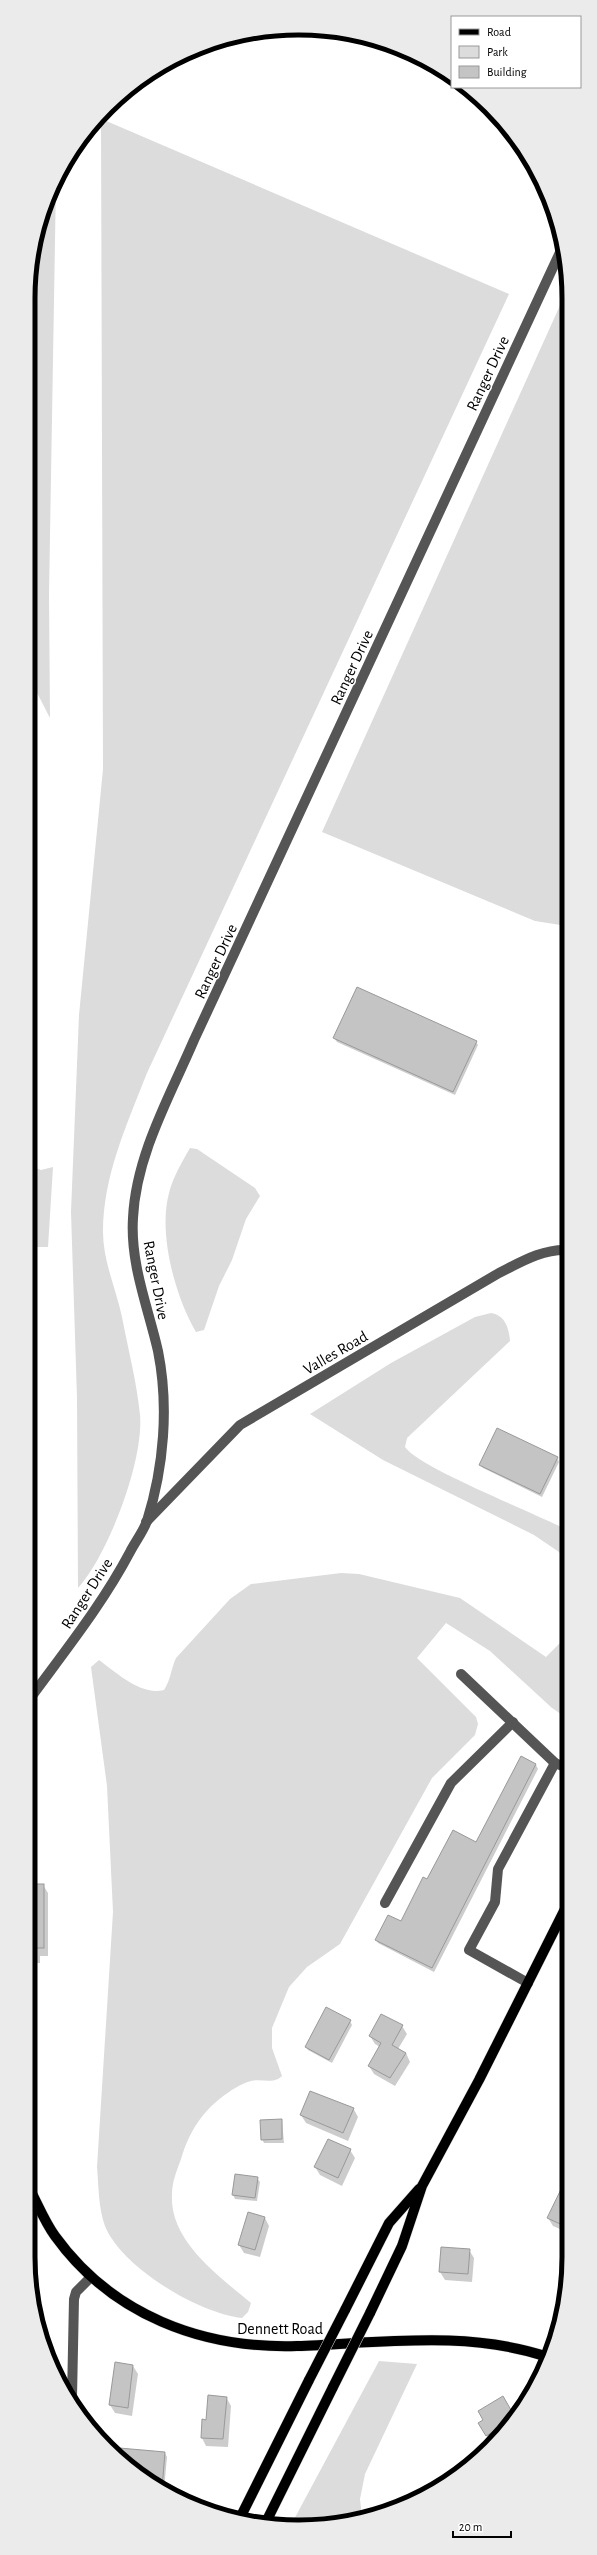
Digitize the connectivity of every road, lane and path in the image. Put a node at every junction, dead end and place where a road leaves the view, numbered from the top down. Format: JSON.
{"nodes":[{"id":1,"x":559,"y":256,"type":"edge"},
{"id":2,"x":562,"y":1250,"type":"edge"},
{"id":3,"x":146,"y":1522,"type":"junction"},
{"id":4,"x":461,"y":1674,"type":"dead end"},
{"id":5,"x":35,"y":1692,"type":"edge"},
{"id":6,"x":513,"y":1722,"type":"junction"},
{"id":7,"x":555,"y":1763,"type":"junction"},
{"id":8,"x":562,"y":1766,"type":"edge"},
{"id":9,"x":385,"y":1903,"type":"dead end"},
{"id":10,"x":562,"y":1914,"type":"edge"},
{"id":11,"x":528,"y":1983,"type":"junction"},
{"id":12,"x":422,"y":2186,"type":"junction"},
{"id":13,"x":35,"y":2199,"type":"edge"},
{"id":14,"x":91,"y":2277,"type":"junction"},
{"id":15,"x":543,"y":2355,"type":"edge"},
{"id":16,"x":72,"y":2392,"type":"edge"},
{"id":17,"x":242,"y":2514,"type":"edge"},
{"id":18,"x":268,"y":2518,"type":"edge"}],
"edges":[{"from":1,"to":3,"type":"street","name":"Ranger Drive"},
{"from":2,"to":3,"type":"street","name":"Valles Road"},
{"from":3,"to":5,"type":"street","name":"Ranger Drive"},
{"from":4,"to":6,"type":"street"},
{"from":6,"to":7,"type":"street"},
{"from":6,"to":9,"type":"street"},
{"from":7,"to":8,"type":"street"},
{"from":7,"to":11,"type":"street"},
{"from":10,"to":11,"type":"main road"},
{"from":11,"to":12,"type":"main road"},
{"from":12,"to":17,"type":"main road","bridge":true},
{"from":12,"to":18,"type":"main road","bridge":true},
{"from":13,"to":14,"type":"main road","name":"Dennett Road"},
{"from":14,"to":15,"type":"main road","name":"Dennett Road"},
{"from":14,"to":16,"type":"street"}]}
